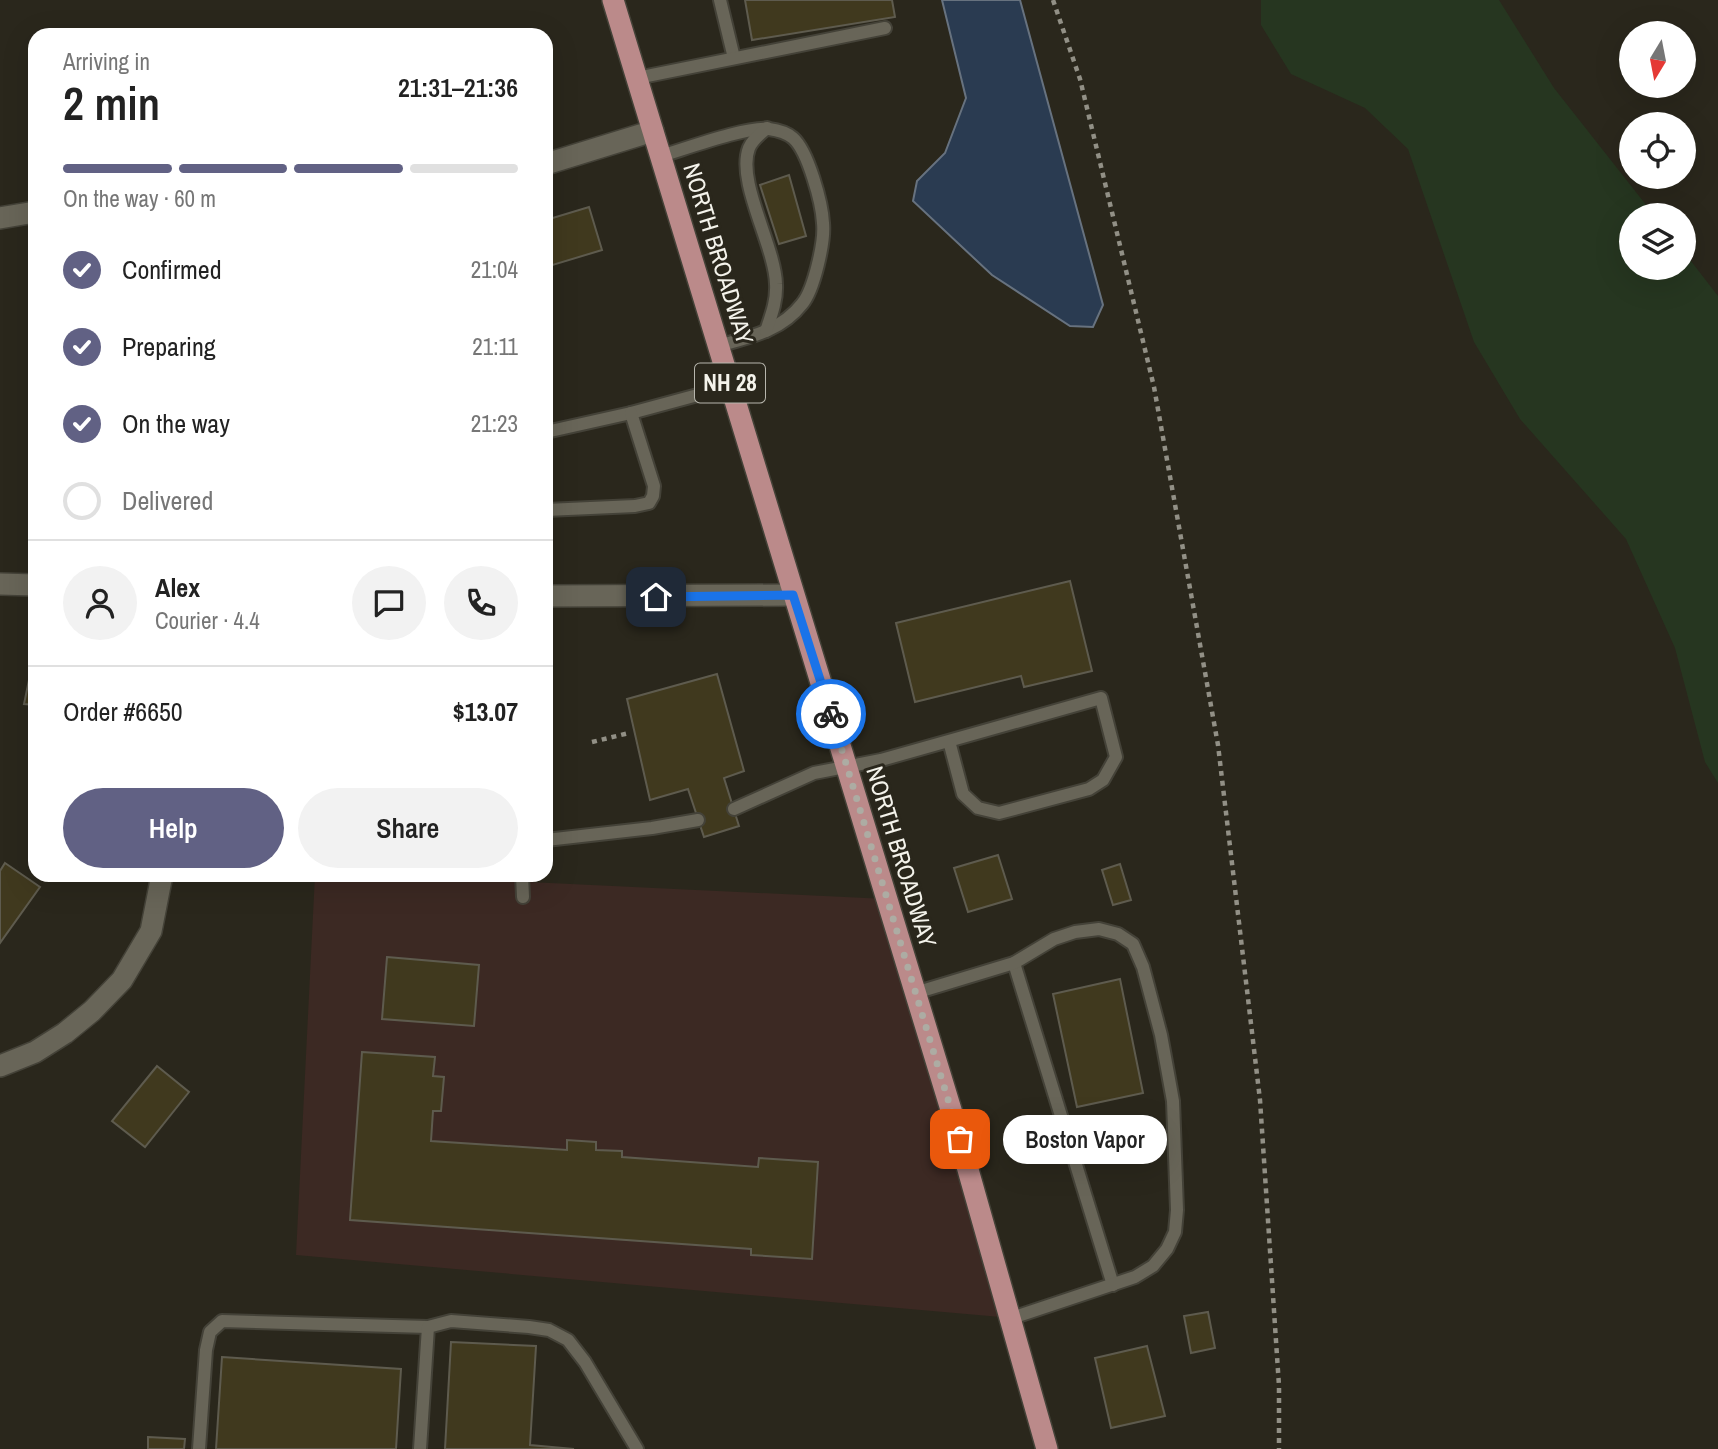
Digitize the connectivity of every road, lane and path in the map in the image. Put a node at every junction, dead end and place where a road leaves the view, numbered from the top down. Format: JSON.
{"nodes":[{"id":1,"x":613,"y":0,"type":"edge"},
{"id":2,"x":720,"y":0,"type":"edge"},
{"id":3,"x":1054,"y":0,"type":"edge"},
{"id":4,"x":885,"y":28,"type":"dead end"},
{"id":5,"x":734,"y":58,"type":"junction"},
{"id":6,"x":637,"y":78,"type":"junction"},
{"id":7,"x":767,"y":128,"type":"junction"},
{"id":8,"x":653,"y":131,"type":"junction"},
{"id":9,"x":661,"y":156,"type":"junction"},
{"id":10,"x":553,"y":162,"type":"edge"},
{"id":11,"x":28,"y":213,"type":"edge"},
{"id":12,"x":0,"y":218,"type":"edge"},
{"id":13,"x":766,"y":331,"type":"junction"},
{"id":14,"x":718,"y":346,"type":"junction"},
{"id":15,"x":730,"y":386,"type":"junction"},
{"id":16,"x":631,"y":413,"type":"junction"},
{"id":17,"x":553,"y":430,"type":"edge"},
{"id":18,"x":553,"y":510,"type":"edge"},
{"id":19,"x":0,"y":584,"type":"edge"},
{"id":20,"x":28,"y":585,"type":"edge"},
{"id":21,"x":793,"y":595,"type":"junction"},
{"id":22,"x":553,"y":596,"type":"edge"},
{"id":23,"x":629,"y":733,"type":"dead end"},
{"id":24,"x":950,"y":741,"type":"junction"},
{"id":25,"x":592,"y":742,"type":"dead end"},
{"id":26,"x":847,"y":766,"type":"junction"},
{"id":27,"x":734,"y":809,"type":"dead end"},
{"id":28,"x":698,"y":820,"type":"dead end"},
{"id":29,"x":553,"y":839,"type":"edge"},
{"id":30,"x":161,"y":882,"type":"edge"},
{"id":31,"x":522,"y":882,"type":"edge"},
{"id":32,"x":523,"y":897,"type":"dead end"},
{"id":33,"x":1014,"y":964,"type":"junction"},
{"id":34,"x":915,"y":993,"type":"junction"},
{"id":35,"x":0,"y":1066,"type":"edge"},
{"id":36,"x":1113,"y":1285,"type":"junction"},
{"id":37,"x":1012,"y":1318,"type":"junction"},
{"id":38,"x":428,"y":1327,"type":"junction"},
{"id":39,"x":199,"y":1449,"type":"edge"},
{"id":40,"x":420,"y":1449,"type":"edge"},
{"id":41,"x":637,"y":1449,"type":"edge"},
{"id":42,"x":1047,"y":1449,"type":"edge"},
{"id":43,"x":1279,"y":1449,"type":"edge"}],
"edges":[{"from":1,"to":6,"type":"main road","name":"NORTH BROADWAY","number":"NH 28"},
{"from":2,"to":5,"type":"lane"},
{"from":3,"to":43,"type":"path"},
{"from":4,"to":5,"type":"lane"},
{"from":5,"to":6,"type":"lane"},
{"from":6,"to":8,"type":"main road","name":"NORTH BROADWAY","number":"NH 28"},
{"from":7,"to":9,"type":"lane"},
{"from":7,"to":13,"type":"lane"},
{"from":7,"to":13,"type":"lane"},
{"from":8,"to":9,"type":"main road","name":"NORTH BROADWAY","number":"NH 28"},
{"from":8,"to":10,"type":"street"},
{"from":9,"to":14,"type":"main road","name":"NORTH BROADWAY","number":"NH 28"},
{"from":11,"to":12,"type":"street"},
{"from":13,"to":14,"type":"lane"},
{"from":14,"to":15,"type":"main road","name":"NORTH BROADWAY","number":"NH 28"},
{"from":15,"to":16,"type":"lane"},
{"from":15,"to":21,"type":"main road","name":"NORTH BROADWAY","number":"NH 28"},
{"from":16,"to":17,"type":"lane"},
{"from":16,"to":18,"type":"lane"},
{"from":19,"to":20,"type":"street"},
{"from":21,"to":22,"type":"street"},
{"from":21,"to":26,"type":"main road","name":"NORTH BROADWAY","number":"NH 28"},
{"from":23,"to":25,"type":"path"},
{"from":24,"to":24,"type":"lane"},
{"from":24,"to":26,"type":"lane"},
{"from":26,"to":27,"type":"lane"},
{"from":26,"to":34,"type":"main road","name":"NORTH BROADWAY","number":"NH 28"},
{"from":28,"to":29,"type":"lane"},
{"from":30,"to":35,"type":"street"},
{"from":31,"to":32,"type":"lane"},
{"from":33,"to":34,"type":"lane"},
{"from":33,"to":36,"type":"lane"},
{"from":33,"to":36,"type":"lane"},
{"from":34,"to":37,"type":"main road","name":"NORTH BROADWAY","number":"NH 28"},
{"from":36,"to":37,"type":"lane"},
{"from":37,"to":42,"type":"main road","name":"NORTH BROADWAY","number":"NH 28"},
{"from":38,"to":39,"type":"lane"},
{"from":38,"to":40,"type":"lane"},
{"from":38,"to":41,"type":"lane"}]}
